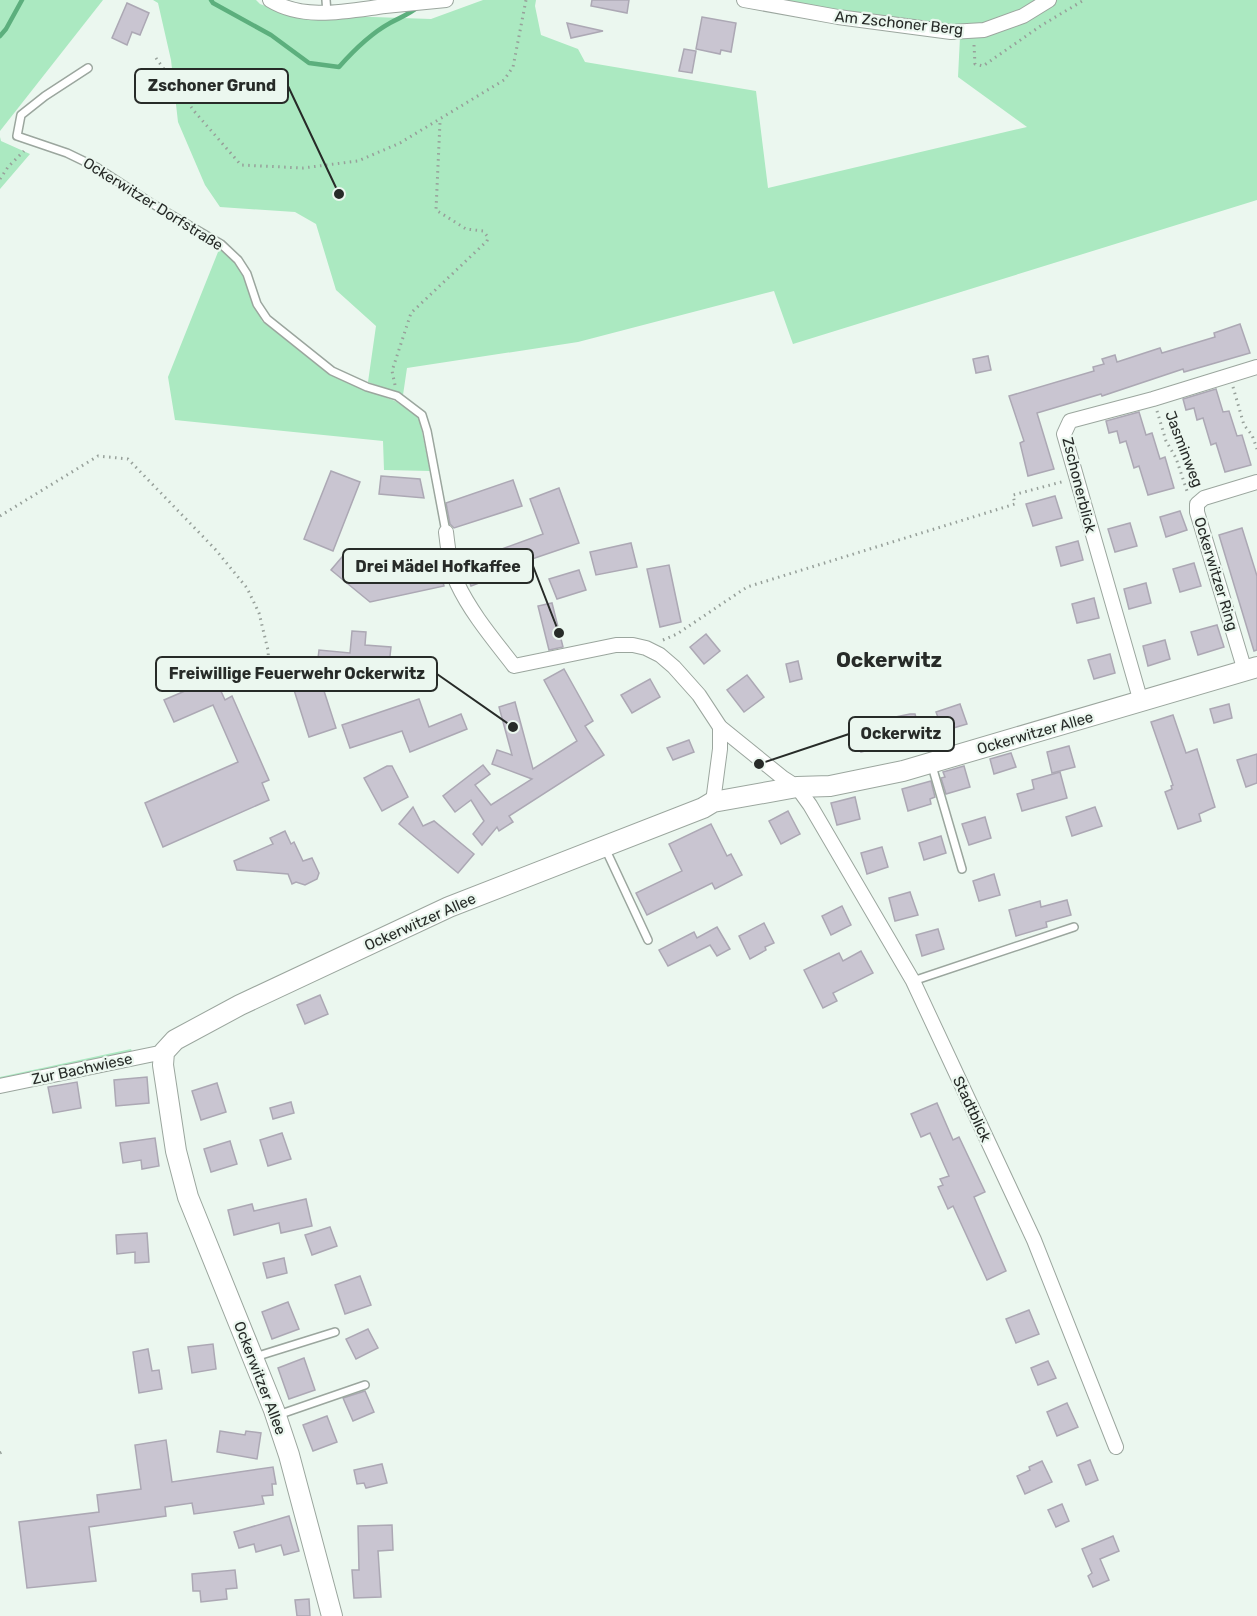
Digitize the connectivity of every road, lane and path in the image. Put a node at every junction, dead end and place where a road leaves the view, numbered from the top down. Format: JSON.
{"nodes":[{"id":1,"x":270,"y":0,"type":"edge"},
{"id":2,"x":441,"y":0,"type":"edge"},
{"id":3,"x":526,"y":0,"type":"edge"},
{"id":4,"x":744,"y":0,"type":"edge"},
{"id":5,"x":1049,"y":0,"type":"edge"},
{"id":6,"x":1084,"y":0,"type":"edge"},
{"id":7,"x":326,"y":7,"type":"edge"},
{"id":8,"x":973,"y":31,"type":"junction"},
{"id":9,"x":156,"y":58,"type":"dead end"},
{"id":10,"x":88,"y":68,"type":"dead end"},
{"id":11,"x":440,"y":121,"type":"junction"},
{"id":12,"x":33,"y":142,"type":"junction"},
{"id":13,"x":0,"y":179,"type":"edge"},
{"id":14,"x":1257,"y":367,"type":"edge"},
{"id":15,"x":1230,"y":377,"type":"junction"},
{"id":16,"x":397,"y":396,"type":"junction"},
{"id":17,"x":1153,"y":399,"type":"junction"},
{"id":18,"x":1257,"y":449,"type":"edge"},
{"id":19,"x":1075,"y":478,"type":"junction"},
{"id":20,"x":1257,"y":482,"type":"edge"},
{"id":21,"x":1197,"y":504,"type":"junction"},
{"id":22,"x":0,"y":516,"type":"edge"},
{"id":23,"x":446,"y":532,"type":"joint"},
{"id":24,"x":646,"y":648,"type":"junction"},
{"id":25,"x":1251,"y":669,"type":"edge"},
{"id":26,"x":277,"y":685,"type":"dead end"},
{"id":27,"x":1142,"y":702,"type":"junction"},
{"id":28,"x":720,"y":727,"type":"junction"},
{"id":29,"x":931,"y":763,"type":"junction"},
{"id":30,"x":797,"y":787,"type":"junction"},
{"id":31,"x":713,"y":802,"type":"junction"},
{"id":32,"x":604,"y":846,"type":"junction"},
{"id":33,"x":962,"y":869,"type":"dead end"},
{"id":34,"x":1074,"y":927,"type":"dead end"},
{"id":35,"x":648,"y":940,"type":"dead end"},
{"id":36,"x":913,"y":981,"type":"junction"},
{"id":37,"x":164,"y":1052,"type":"junction"},
{"id":38,"x":0,"y":1086,"type":"edge"},
{"id":39,"x":335,"y":1332,"type":"dead end"},
{"id":40,"x":253,"y":1358,"type":"junction"},
{"id":41,"x":365,"y":1385,"type":"dead end"},
{"id":42,"x":276,"y":1416,"type":"junction"},
{"id":43,"x":1116,"y":1447,"type":"dead end"},
{"id":44,"x":332,"y":1616,"type":"edge"}],
"edges":[{"from":1,"to":7,"type":"street"},
{"from":2,"to":7,"type":"street"},
{"from":3,"to":11,"type":"path"},
{"from":4,"to":8,"type":"street","name":"Am Zschoner Berg"},
{"from":5,"to":8,"type":"street","name":"Am Zschoner Berg"},
{"from":6,"to":8,"type":"path"},
{"from":9,"to":11,"type":"path"},
{"from":10,"to":12,"type":"lane"},
{"from":11,"to":16,"type":"path"},
{"from":12,"to":13,"type":"path"},
{"from":12,"to":16,"type":"lane","name":"Ockerwitzer Dorfstraße"},
{"from":14,"to":15,"type":"street","name":"Zschonerblick"},
{"from":15,"to":17,"type":"street","name":"Zschonerblick"},
{"from":15,"to":18,"type":"path"},
{"from":16,"to":23,"type":"lane","name":"Ockerwitzer Dorfstraße"},
{"from":17,"to":19,"type":"street","name":"Zschonerblick"},
{"from":17,"to":21,"type":"path","name":"Jasminweg"},
{"from":19,"to":24,"type":"path"},
{"from":19,"to":27,"type":"street","name":"Zschonerblick"},
{"from":20,"to":21,"type":"street","name":"Ockerwitzer Ring"},
{"from":21,"to":25,"type":"street","name":"Ockerwitzer Ring"},
{"from":22,"to":26,"type":"path"},
{"from":23,"to":24,"type":"street","name":"Ockerwitzer Dorfstraße"},
{"from":24,"to":28,"type":"street","name":"Ockerwitzer Dorfstraße"},
{"from":25,"to":27,"type":"street","name":"Ockerwitzer Allee"},
{"from":27,"to":29,"type":"street","name":"Ockerwitzer Allee"},
{"from":28,"to":30,"type":"street","name":"Ockerwitzer Dorfstraße"},
{"from":28,"to":31,"type":"street"},
{"from":29,"to":30,"type":"street","name":"Ockerwitzer Allee"},
{"from":29,"to":33,"type":"lane"},
{"from":30,"to":31,"type":"street","name":"Ockerwitzer Allee"},
{"from":30,"to":36,"type":"street","name":"Stadtblick"},
{"from":31,"to":32,"type":"street","name":"Ockerwitzer Allee"},
{"from":32,"to":35,"type":"lane"},
{"from":32,"to":37,"type":"street","name":"Ockerwitzer Allee"},
{"from":34,"to":36,"type":"lane"},
{"from":36,"to":43,"type":"street","name":"Stadtblick"},
{"from":37,"to":38,"type":"street","name":"Zur Bachwiese"},
{"from":37,"to":40,"type":"street","name":"Ockerwitzer Allee"},
{"from":39,"to":40,"type":"lane"},
{"from":40,"to":42,"type":"street","name":"Ockerwitzer Allee"},
{"from":41,"to":42,"type":"lane"},
{"from":42,"to":44,"type":"street","name":"Ockerwitzer Allee"}]}
